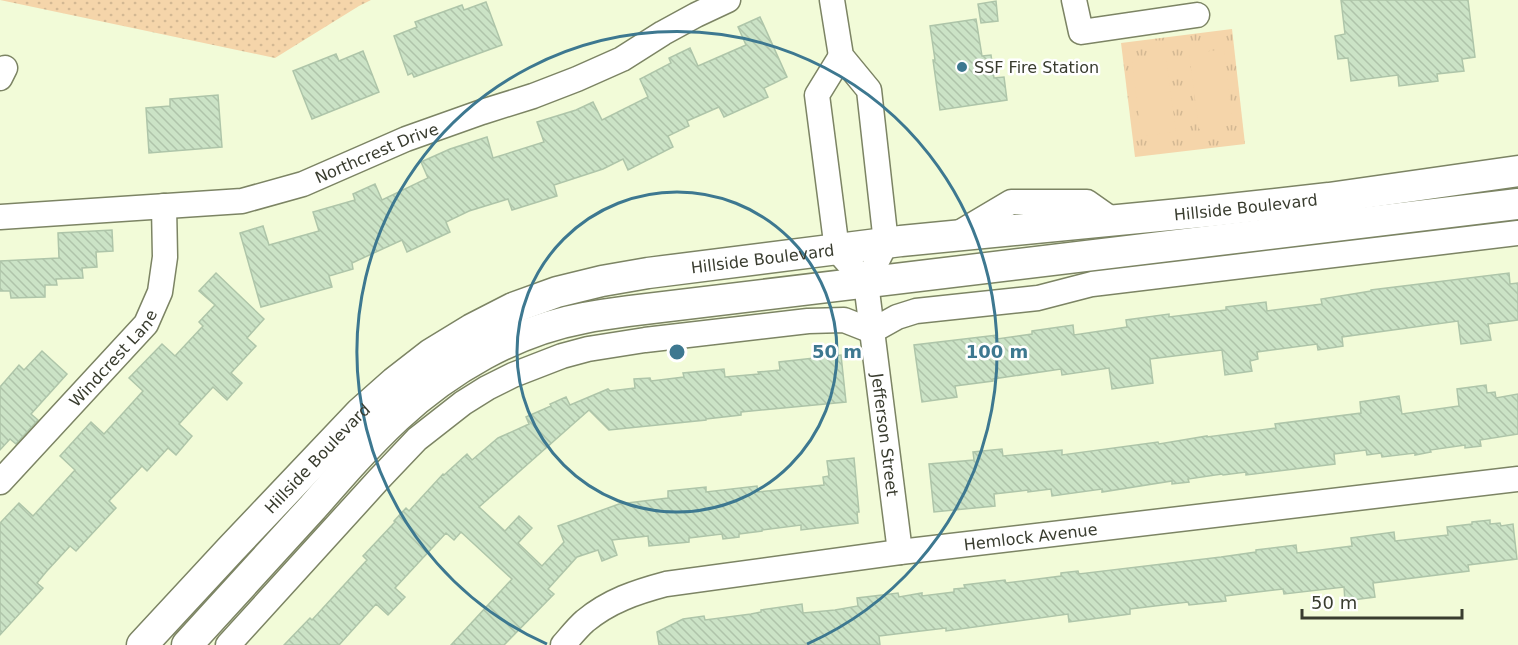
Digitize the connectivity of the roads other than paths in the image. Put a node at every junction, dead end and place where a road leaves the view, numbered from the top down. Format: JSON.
{"nodes":[{"id":1,"x":728,"y":0,"type":"edge"},
{"id":2,"x":832,"y":0,"type":"edge"},
{"id":3,"x":1074,"y":0,"type":"edge"},
{"id":4,"x":1197,"y":15,"type":"dead end"},
{"id":5,"x":841,"y":56,"type":"junction"},
{"id":6,"x":1518,"y":171,"type":"edge"},
{"id":7,"x":1518,"y":204,"type":"edge"},
{"id":8,"x":164,"y":206,"type":"junction"},
{"id":9,"x":0,"y":217,"type":"edge"},
{"id":10,"x":1518,"y":234,"type":"edge"},
{"id":11,"x":886,"y":243,"type":"junction"},
{"id":12,"x":837,"y":250,"type":"junction"},
{"id":13,"x":866,"y":283,"type":"junction"},
{"id":14,"x":872,"y":331,"type":"junction"},
{"id":15,"x":1518,"y":479,"type":"edge"},
{"id":16,"x":0,"y":482,"type":"edge"},
{"id":17,"x":900,"y":552,"type":"junction"},
{"id":18,"x":142,"y":645,"type":"edge"},
{"id":19,"x":187,"y":645,"type":"edge"},
{"id":20,"x":228,"y":645,"type":"edge"},
{"id":21,"x":563,"y":645,"type":"edge"}],
"edges":[{"from":1,"to":8,"type":"street","name":"Northcrest Drive"},
{"from":2,"to":5,"type":"street"},
{"from":3,"to":4,"type":"street"},
{"from":5,"to":11,"type":"street"},
{"from":5,"to":12,"type":"street"},
{"from":6,"to":11,"type":"main road","name":"Hillside Boulevard"},
{"from":7,"to":13,"type":"main road","name":"Hillside Boulevard"},
{"from":8,"to":9,"type":"street","name":"Northcrest Drive"},
{"from":8,"to":16,"type":"street","name":"Windcrest Lane"},
{"from":10,"to":14,"type":"street"},
{"from":11,"to":12,"type":"main road","name":"Hillside Boulevard"},
{"from":11,"to":13,"type":"street"},
{"from":12,"to":13,"type":"street"},
{"from":12,"to":18,"type":"main road","name":"Hillside Boulevard"},
{"from":13,"to":14,"type":"street","name":"Jefferson Street"},
{"from":13,"to":19,"type":"main road","name":"Hillside Boulevard"},
{"from":14,"to":17,"type":"street","name":"Jefferson Street"},
{"from":14,"to":20,"type":"street"},
{"from":15,"to":17,"type":"street","name":"Hemlock Avenue"},
{"from":17,"to":21,"type":"street","name":"Hemlock Avenue"}]}
